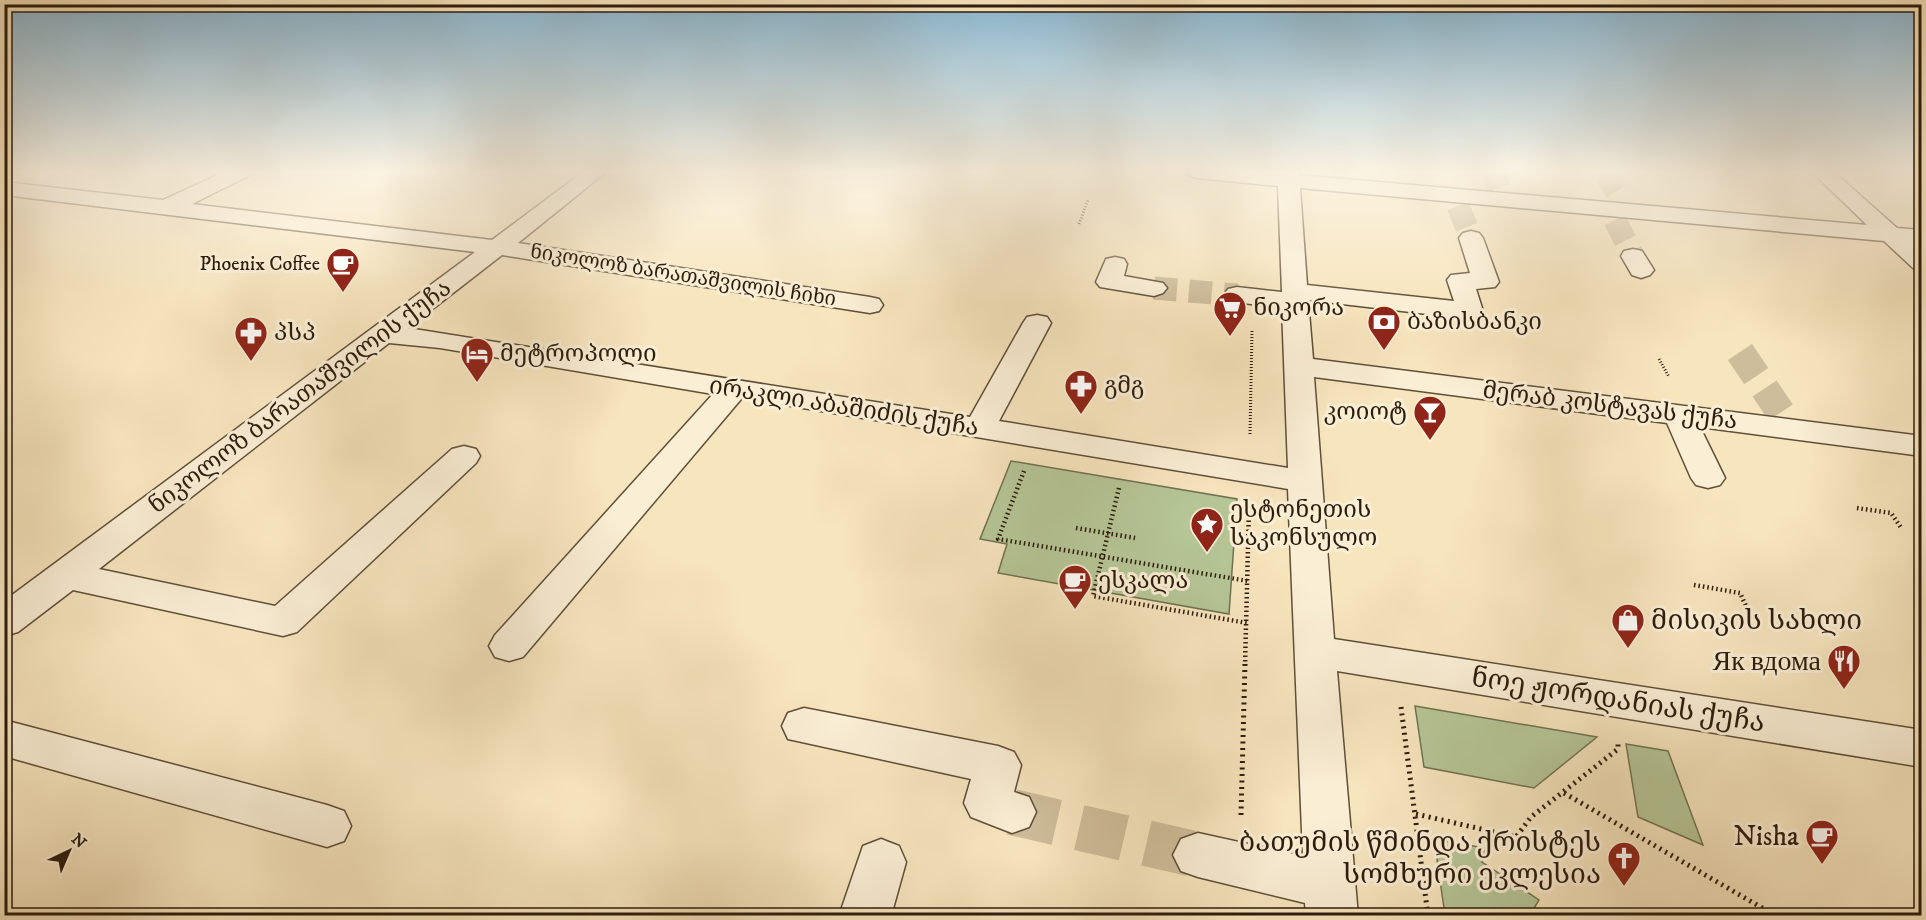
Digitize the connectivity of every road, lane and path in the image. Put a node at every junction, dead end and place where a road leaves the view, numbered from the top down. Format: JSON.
{"nodes":[{"id":1,"x":222,"y":215,"type":"edge"},
{"id":2,"x":540,"y":215,"type":"edge"},
{"id":3,"x":1082,"y":215,"type":"edge"},
{"id":4,"x":1291,"y":215,"type":"edge"},
{"id":5,"x":1674,"y":215,"type":"edge"},
{"id":6,"x":1868,"y":215,"type":"edge"},
{"id":7,"x":1079,"y":224,"type":"dead end"},
{"id":8,"x":1889,"y":234,"type":"junction"},
{"id":9,"x":1922,"y":237,"type":"edge"},
{"id":10,"x":1471,"y":238,"type":"tunnel mouth"},
{"id":11,"x":496,"y":248,"type":"junction"},
{"id":12,"x":1922,"y":263,"type":"edge"},
{"id":13,"x":1115,"y":264,"type":"dead end"},
{"id":14,"x":1154,"y":288,"type":"tunnel mouth"},
{"id":15,"x":1237,"y":295,"type":"tunnel mouth"},
{"id":16,"x":1295,"y":296,"type":"junction"},
{"id":17,"x":870,"y":304,"type":"dead end"},
{"id":18,"x":1037,"y":323,"type":"dead end"},
{"id":19,"x":383,"y":334,"type":"junction"},
{"id":20,"x":1916,"y":358,"type":"dead end"},
{"id":21,"x":1922,"y":364,"type":"edge"},
{"id":22,"x":1299,"y":366,"type":"junction"},
{"id":23,"x":734,"y":389,"type":"junction"},
{"id":24,"x":1678,"y":415,"type":"junction"},
{"id":25,"x":980,"y":428,"type":"junction"},
{"id":26,"x":1922,"y":446,"type":"edge"},
{"id":27,"x":464,"y":456,"type":"dead end"},
{"id":28,"x":1026,"y":467,"type":"dead end"},
{"id":29,"x":1708,"y":478,"type":"dead end"},
{"id":30,"x":1121,"y":479,"type":"dead end"},
{"id":31,"x":1305,"y":481,"type":"junction"},
{"id":32,"x":1250,"y":505,"type":"dead end"},
{"id":33,"x":1857,"y":508,"type":"dead end"},
{"id":34,"x":1076,"y":528,"type":"dead end"},
{"id":35,"x":1902,"y":528,"type":"dead end"},
{"id":36,"x":1108,"y":533,"type":"junction"},
{"id":37,"x":1136,"y":538,"type":"dead end"},
{"id":38,"x":1103,"y":557,"type":"junction"},
{"id":39,"x":66,"y":575,"type":"junction"},
{"id":40,"x":1248,"y":581,"type":"junction"},
{"id":41,"x":1694,"y":585,"type":"dead end"},
{"id":42,"x":1746,"y":606,"type":"dead end"},
{"id":43,"x":4,"y":622,"type":"edge"},
{"id":44,"x":1247,"y":623,"type":"junction"},
{"id":45,"x":509,"y":646,"type":"dead end"},
{"id":46,"x":1315,"y":652,"type":"junction"},
{"id":47,"x":1400,"y":698,"type":"dead end"},
{"id":48,"x":804,"y":726,"type":"dead end"},
{"id":49,"x":1618,"y":731,"type":"dead end"},
{"id":50,"x":4,"y":738,"type":"edge"},
{"id":51,"x":1922,"y":750,"type":"edge"},
{"id":52,"x":1564,"y":793,"type":"junction"},
{"id":53,"x":1012,"y":812,"type":"tunnel mouth"},
{"id":54,"x":1416,"y":814,"type":"junction"},
{"id":55,"x":327,"y":826,"type":"dead end"},
{"id":56,"x":1219,"y":859,"type":"joint"},
{"id":57,"x":881,"y":862,"type":"dead end"},
{"id":58,"x":1331,"y":900,"type":"edge"},
{"id":59,"x":866,"y":915,"type":"edge"},
{"id":60,"x":1428,"y":915,"type":"edge"},
{"id":61,"x":1776,"y":915,"type":"edge"}],
"edges":[{"from":1,"to":11,"type":"street","name":"ნიკოლოზ ბარათაშვილის ჩიხი"},
{"from":2,"to":11,"type":"street","name":"ნიკოლოზ ბარათაშვილის ქუჩა"},
{"from":3,"to":7,"type":"path"},
{"from":4,"to":16,"type":"street"},
{"from":5,"to":8,"type":"street"},
{"from":6,"to":8,"type":"street"},
{"from":8,"to":9,"type":"street"},
{"from":8,"to":12,"type":"street"},
{"from":10,"to":16,"type":"street"},
{"from":11,"to":17,"type":"street","name":"ნიკოლოზ ბარათაშვილის ჩიხი"},
{"from":11,"to":19,"type":"street","name":"ნიკოლოზ ბარათაშვილის ქუჩა"},
{"from":13,"to":14,"type":"street"},
{"from":15,"to":16,"type":"street"},
{"from":16,"to":22,"type":"street"},
{"from":18,"to":25,"type":"street"},
{"from":19,"to":23,"type":"street","name":"ირაკლი აბაშიძის ქუჩა"},
{"from":19,"to":39,"type":"street","name":"ნიკოლოზ ბარათაშვილის ქუჩა"},
{"from":20,"to":21,"type":"path"},
{"from":22,"to":24,"type":"street","name":"მერაბ კოსტავას ქუჩა"},
{"from":22,"to":31,"type":"street"},
{"from":23,"to":25,"type":"street","name":"ირაკლი აბაშიძის ქუჩა"},
{"from":23,"to":45,"type":"street"},
{"from":24,"to":26,"type":"street","name":"მერაბ კოსტავას ქუჩა"},
{"from":24,"to":29,"type":"street"},
{"from":25,"to":31,"type":"street","name":"ირაკლი აბაშიძის ქუჩა"},
{"from":27,"to":39,"type":"street"},
{"from":28,"to":38,"type":"path"},
{"from":30,"to":36,"type":"path"},
{"from":31,"to":46,"type":"street"},
{"from":32,"to":40,"type":"path"},
{"from":33,"to":35,"type":"path"},
{"from":34,"to":36,"type":"path"},
{"from":36,"to":37,"type":"path"},
{"from":36,"to":38,"type":"path"},
{"from":38,"to":40,"type":"path"},
{"from":38,"to":44,"type":"path"},
{"from":39,"to":43,"type":"street","name":"ნიკოლოზ ბარათაშვილის ქუჩა"},
{"from":40,"to":44,"type":"path"},
{"from":41,"to":42,"type":"path"},
{"from":44,"to":56,"type":"path"},
{"from":46,"to":51,"type":"street","name":"ნოე ჟორდანიას ქუჩა"},
{"from":46,"to":58,"type":"street"},
{"from":47,"to":54,"type":"path"},
{"from":48,"to":53,"type":"street"},
{"from":49,"to":52,"type":"path"},
{"from":50,"to":55,"type":"street"},
{"from":52,"to":54,"type":"path"},
{"from":52,"to":61,"type":"path"},
{"from":54,"to":60,"type":"path"},
{"from":56,"to":58,"type":"street"},
{"from":57,"to":59,"type":"street"}]}
